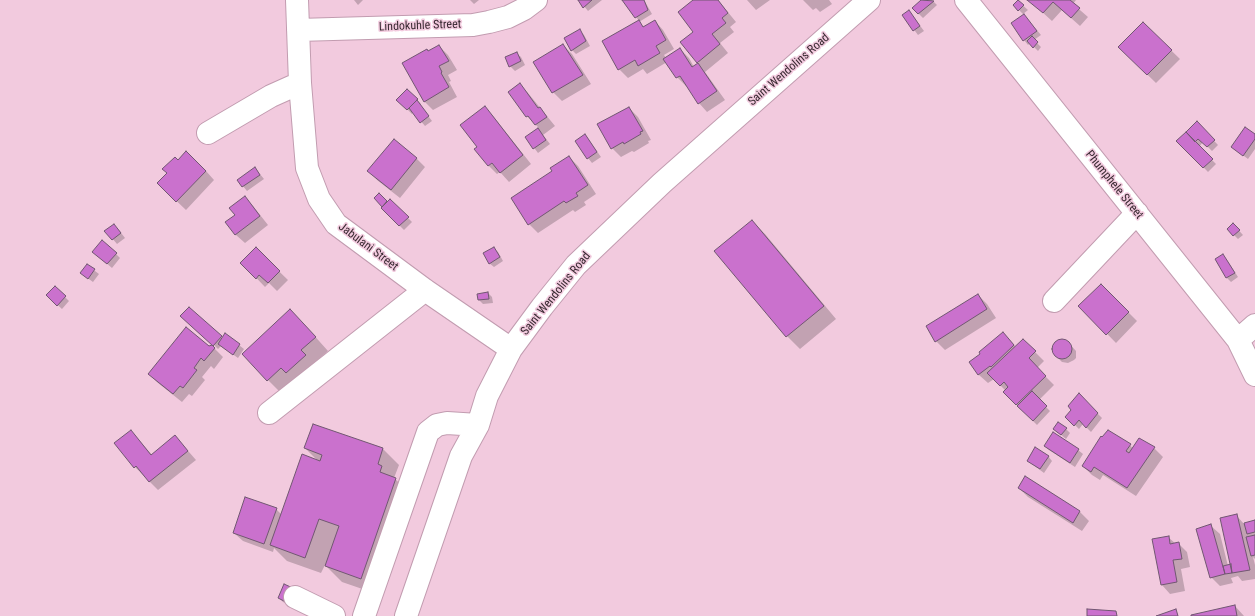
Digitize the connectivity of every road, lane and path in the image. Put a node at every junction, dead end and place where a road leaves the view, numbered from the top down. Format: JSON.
{"nodes":[{"id":1,"x":297,"y":0,"type":"edge"},
{"id":2,"x":536,"y":0,"type":"edge"},
{"id":3,"x":869,"y":0,"type":"edge"},
{"id":4,"x":966,"y":0,"type":"edge"},
{"id":5,"x":298,"y":30,"type":"junction"},
{"id":6,"x":300,"y":83,"type":"junction"},
{"id":7,"x":208,"y":133,"type":"dead end"},
{"id":8,"x":1136,"y":213,"type":"junction"},
{"id":9,"x":425,"y":290,"type":"junction"},
{"id":10,"x":1054,"y":301,"type":"dead end"},
{"id":11,"x":1255,"y":325,"type":"edge"},
{"id":12,"x":1238,"y":340,"type":"junction"},
{"id":13,"x":511,"y":350,"type":"junction"},
{"id":14,"x":1255,"y":375,"type":"edge"},
{"id":15,"x":269,"y":413,"type":"dead end"},
{"id":16,"x":478,"y":425,"type":"junction"},
{"id":17,"x":295,"y":597,"type":"dead end"},
{"id":18,"x":334,"y":616,"type":"edge"},
{"id":19,"x":364,"y":616,"type":"edge"},
{"id":20,"x":406,"y":616,"type":"edge"}],
"edges":[{"from":1,"to":5,"type":"street","name":"Jabulani Street"},
{"from":2,"to":5,"type":"street","name":"Lindokuhle Street"},
{"from":3,"to":13,"type":"street","name":"Saint Wendolins Road"},
{"from":4,"to":8,"type":"street","name":"Phumphele Street"},
{"from":5,"to":6,"type":"street","name":"Jabulani Street"},
{"from":6,"to":7,"type":"street"},
{"from":6,"to":9,"type":"street","name":"Jabulani Street"},
{"from":8,"to":10,"type":"street"},
{"from":8,"to":12,"type":"street","name":"Phumphele Street"},
{"from":9,"to":13,"type":"street","name":"Jabulani Street"},
{"from":9,"to":15,"type":"street"},
{"from":11,"to":12,"type":"street"},
{"from":12,"to":14,"type":"street","name":"Phumphele Street"},
{"from":13,"to":16,"type":"street","name":"Saint Wendolins Road"},
{"from":16,"to":19,"type":"street"},
{"from":16,"to":20,"type":"street","name":"Saint Wendolins Road"},
{"from":17,"to":18,"type":"street"}]}
